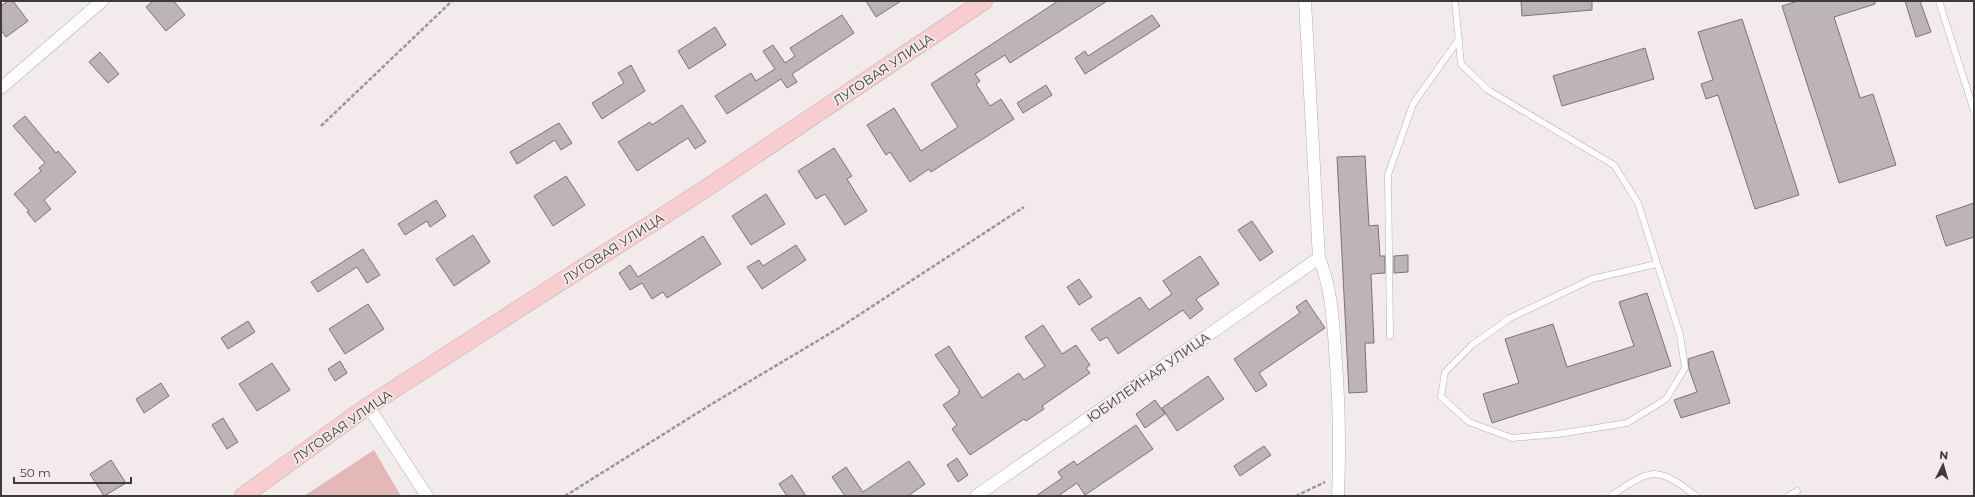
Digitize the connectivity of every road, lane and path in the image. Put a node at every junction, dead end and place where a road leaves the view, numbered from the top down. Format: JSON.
{"nodes":[{"id":1,"x":102,"y":1,"type":"edge"},
{"id":2,"x":452,"y":1,"type":"edge"},
{"id":3,"x":984,"y":1,"type":"edge"},
{"id":4,"x":1305,"y":1,"type":"edge"},
{"id":5,"x":1455,"y":1,"type":"edge"},
{"id":6,"x":1939,"y":1,"type":"edge"},
{"id":7,"x":1459,"y":39,"type":"junction"},
{"id":8,"x":1,"y":88,"type":"edge"},
{"id":9,"x":1974,"y":111,"type":"edge"},
{"id":10,"x":321,"y":126,"type":"dead end"},
{"id":11,"x":1024,"y":207,"type":"dead end"},
{"id":12,"x":1319,"y":258,"type":"junction"},
{"id":13,"x":1656,"y":264,"type":"junction"},
{"id":14,"x":1390,"y":336,"type":"dead end"},
{"id":15,"x":368,"y":406,"type":"junction"},
{"id":16,"x":1338,"y":483,"type":"junction"},
{"id":17,"x":1797,"y":491,"type":"dead end"},
{"id":18,"x":242,"y":496,"type":"edge"},
{"id":19,"x":427,"y":496,"type":"edge"},
{"id":20,"x":565,"y":496,"type":"edge"},
{"id":21,"x":976,"y":496,"type":"edge"},
{"id":22,"x":1296,"y":496,"type":"edge"},
{"id":23,"x":1338,"y":496,"type":"edge"},
{"id":24,"x":1611,"y":496,"type":"edge"},
{"id":25,"x":1696,"y":496,"type":"edge"},
{"id":26,"x":1788,"y":496,"type":"edge"}],
"edges":[{"from":1,"to":8,"type":"street"},
{"from":2,"to":10,"type":"path"},
{"from":3,"to":15,"type":"street","name":"ЛУГОВАЯ УЛИЦА"},
{"from":4,"to":12,"type":"street"},
{"from":5,"to":7,"type":"lane"},
{"from":6,"to":9,"type":"lane"},
{"from":7,"to":13,"type":"lane"},
{"from":7,"to":14,"type":"lane"},
{"from":11,"to":20,"type":"path"},
{"from":12,"to":16,"type":"street"},
{"from":12,"to":21,"type":"street","name":"ЮБИЛЕЙНАЯ УЛИЦА"},
{"from":13,"to":13,"type":"lane"},
{"from":15,"to":18,"type":"street","name":"ЛУГОВАЯ УЛИЦА"},
{"from":15,"to":19,"type":"street"},
{"from":16,"to":22,"type":"path"},
{"from":16,"to":23,"type":"street"},
{"from":17,"to":26,"type":"lane"},
{"from":24,"to":25,"type":"lane"}]}
